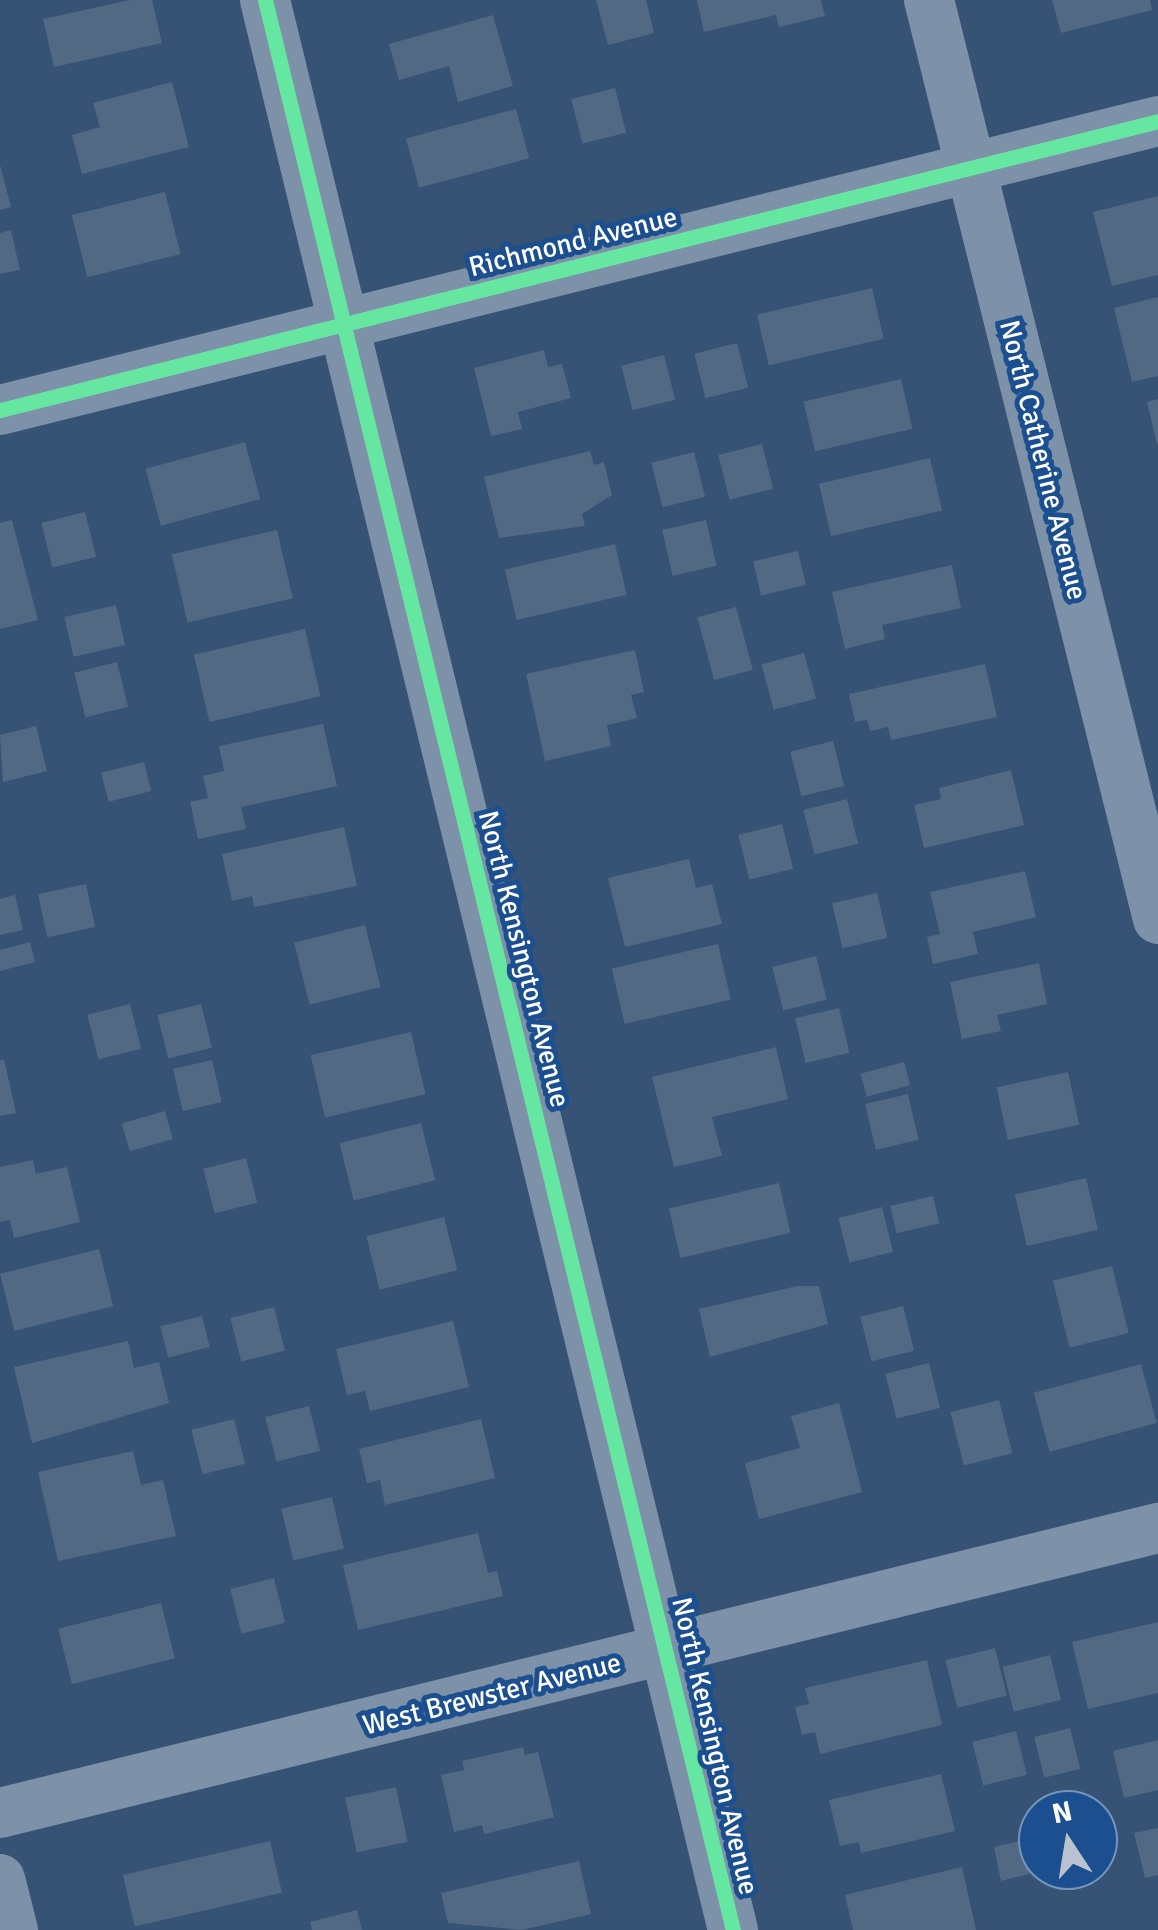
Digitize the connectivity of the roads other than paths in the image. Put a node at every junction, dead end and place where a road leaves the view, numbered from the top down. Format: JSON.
{"nodes":[{"id":1,"x":265,"y":0,"type":"edge"},
{"id":2,"x":929,"y":0,"type":"edge"},
{"id":3,"x":1158,"y":120,"type":"edge"},
{"id":4,"x":970,"y":169,"type":"junction"},
{"id":5,"x":343,"y":325,"type":"junction"},
{"id":6,"x":0,"y":410,"type":"edge"},
{"id":7,"x":1158,"y":919,"type":"edge"},
{"id":8,"x":1158,"y":1528,"type":"edge"},
{"id":9,"x":667,"y":1652,"type":"junction"},
{"id":10,"x":0,"y":1813,"type":"edge"},
{"id":11,"x":0,"y":1879,"type":"edge"},
{"id":12,"x":12,"y":1930,"type":"edge"},
{"id":13,"x":733,"y":1930,"type":"edge"}],
"edges":[{"from":1,"to":5,"type":"street","name":"North Kensington Avenue"},
{"from":2,"to":4,"type":"street","name":"North Catherine Avenue"},
{"from":3,"to":4,"type":"street","name":"Richmond Avenue"},
{"from":4,"to":5,"type":"street","name":"Richmond Avenue"},
{"from":4,"to":7,"type":"street","name":"North Catherine Avenue"},
{"from":5,"to":6,"type":"street","name":"Richmond Avenue"},
{"from":5,"to":9,"type":"street","name":"North Kensington Avenue"},
{"from":8,"to":9,"type":"street","name":"West Brewster Avenue"},
{"from":9,"to":10,"type":"street","name":"West Brewster Avenue"},
{"from":9,"to":13,"type":"street","name":"North Kensington Avenue"},
{"from":11,"to":12,"type":"street"}]}
